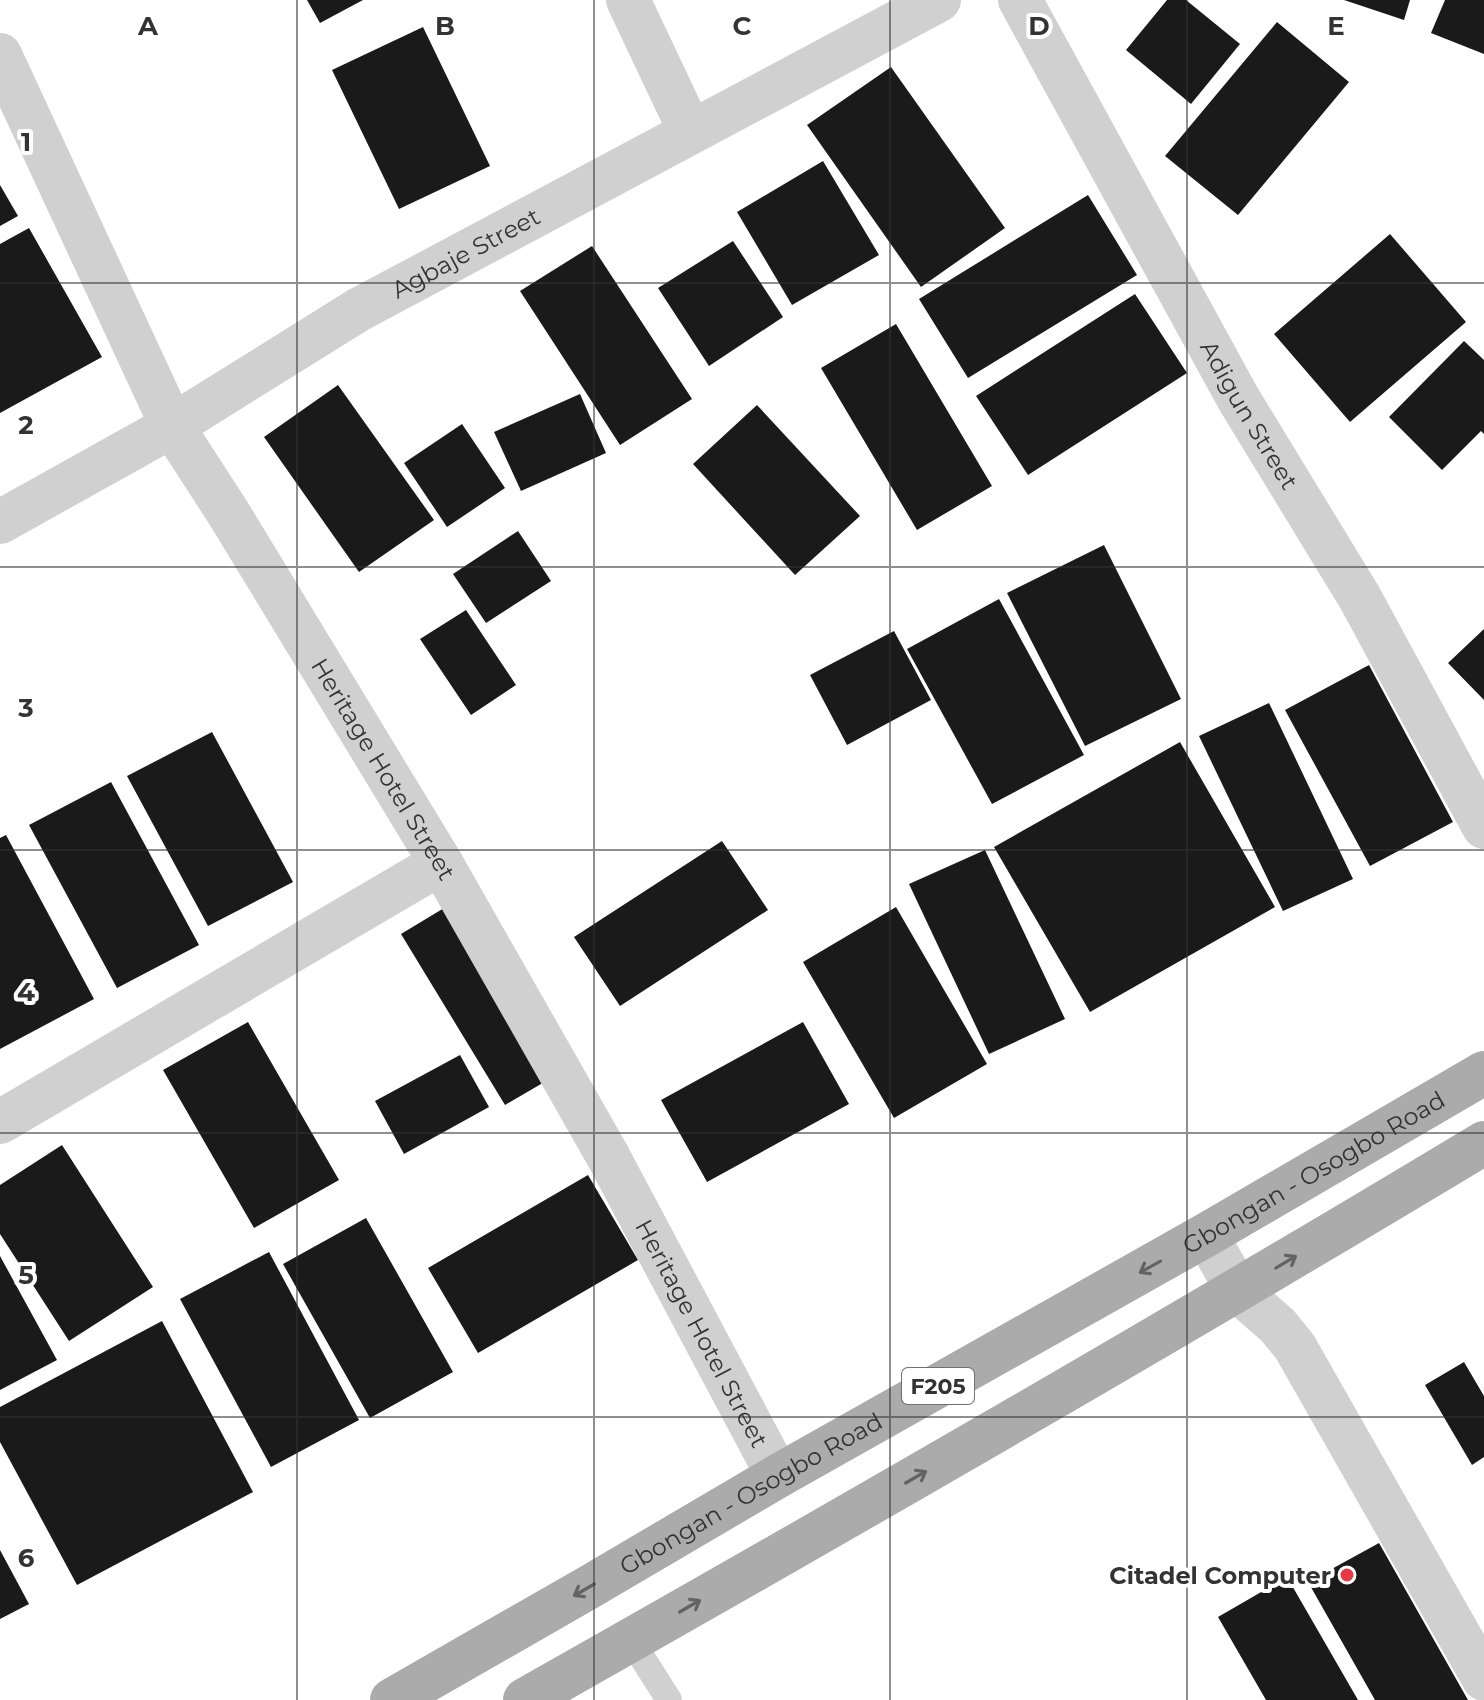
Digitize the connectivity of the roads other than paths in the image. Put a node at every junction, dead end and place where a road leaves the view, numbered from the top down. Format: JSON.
{"nodes":[{"id":1,"x":628,"y":0,"type":"edge"},
{"id":2,"x":939,"y":0,"type":"edge"},
{"id":3,"x":1020,"y":0,"type":"edge"},
{"id":4,"x":0,"y":55,"type":"edge"},
{"id":5,"x":690,"y":131,"type":"junction"},
{"id":6,"x":172,"y":426,"type":"junction"},
{"id":7,"x":0,"y":522,"type":"edge"},
{"id":8,"x":1484,"y":827,"type":"edge"},
{"id":9,"x":441,"y":863,"type":"junction"},
{"id":10,"x":1484,"y":1073,"type":"edge"},
{"id":11,"x":0,"y":1122,"type":"edge"},
{"id":12,"x":1484,"y":1143,"type":"edge"},
{"id":13,"x":1206,"y":1235,"type":"junction"},
{"id":14,"x":1238,"y":1291,"type":"junction"},
{"id":15,"x":778,"y":1476,"type":"junction"},
{"id":16,"x":631,"y":1640,"type":"junction"},
{"id":17,"x":1484,"y":1679,"type":"edge"},
{"id":18,"x":392,"y":1700,"type":"edge"},
{"id":19,"x":525,"y":1700,"type":"edge"},
{"id":20,"x":669,"y":1700,"type":"edge"}],
"edges":[{"from":1,"to":5,"type":"street"},
{"from":2,"to":5,"type":"street","name":"Agbaje Street"},
{"from":3,"to":8,"type":"street","name":"Adigun Street"},
{"from":4,"to":6,"type":"street","name":"Heritage Hotel Street"},
{"from":5,"to":6,"type":"street","name":"Agbaje Street"},
{"from":6,"to":7,"type":"street","name":"Agbaje Street"},
{"from":6,"to":9,"type":"street","name":"Heritage Hotel Street"},
{"from":9,"to":11,"type":"street"},
{"from":9,"to":15,"type":"street","name":"Heritage Hotel Street"},
{"from":10,"to":13,"type":"main road","name":"Gbongan - Osogbo Road","number":"F205"},
{"from":14,"to":12,"type":"main road","number":"F205","one_way":true},
{"from":13,"to":14,"type":"street"},
{"from":13,"to":15,"type":"main road","name":"Gbongan - Osogbo Road","number":"F205","one_way":true},
{"from":16,"to":14,"type":"main road","number":"F205","one_way":true},
{"from":14,"to":17,"type":"street"},
{"from":15,"to":18,"type":"main road","name":"Gbongan - Osogbo Road","number":"F205","one_way":true},
{"from":16,"to":19,"type":"main road","number":"F205"},
{"from":16,"to":20,"type":"lane"}]}
